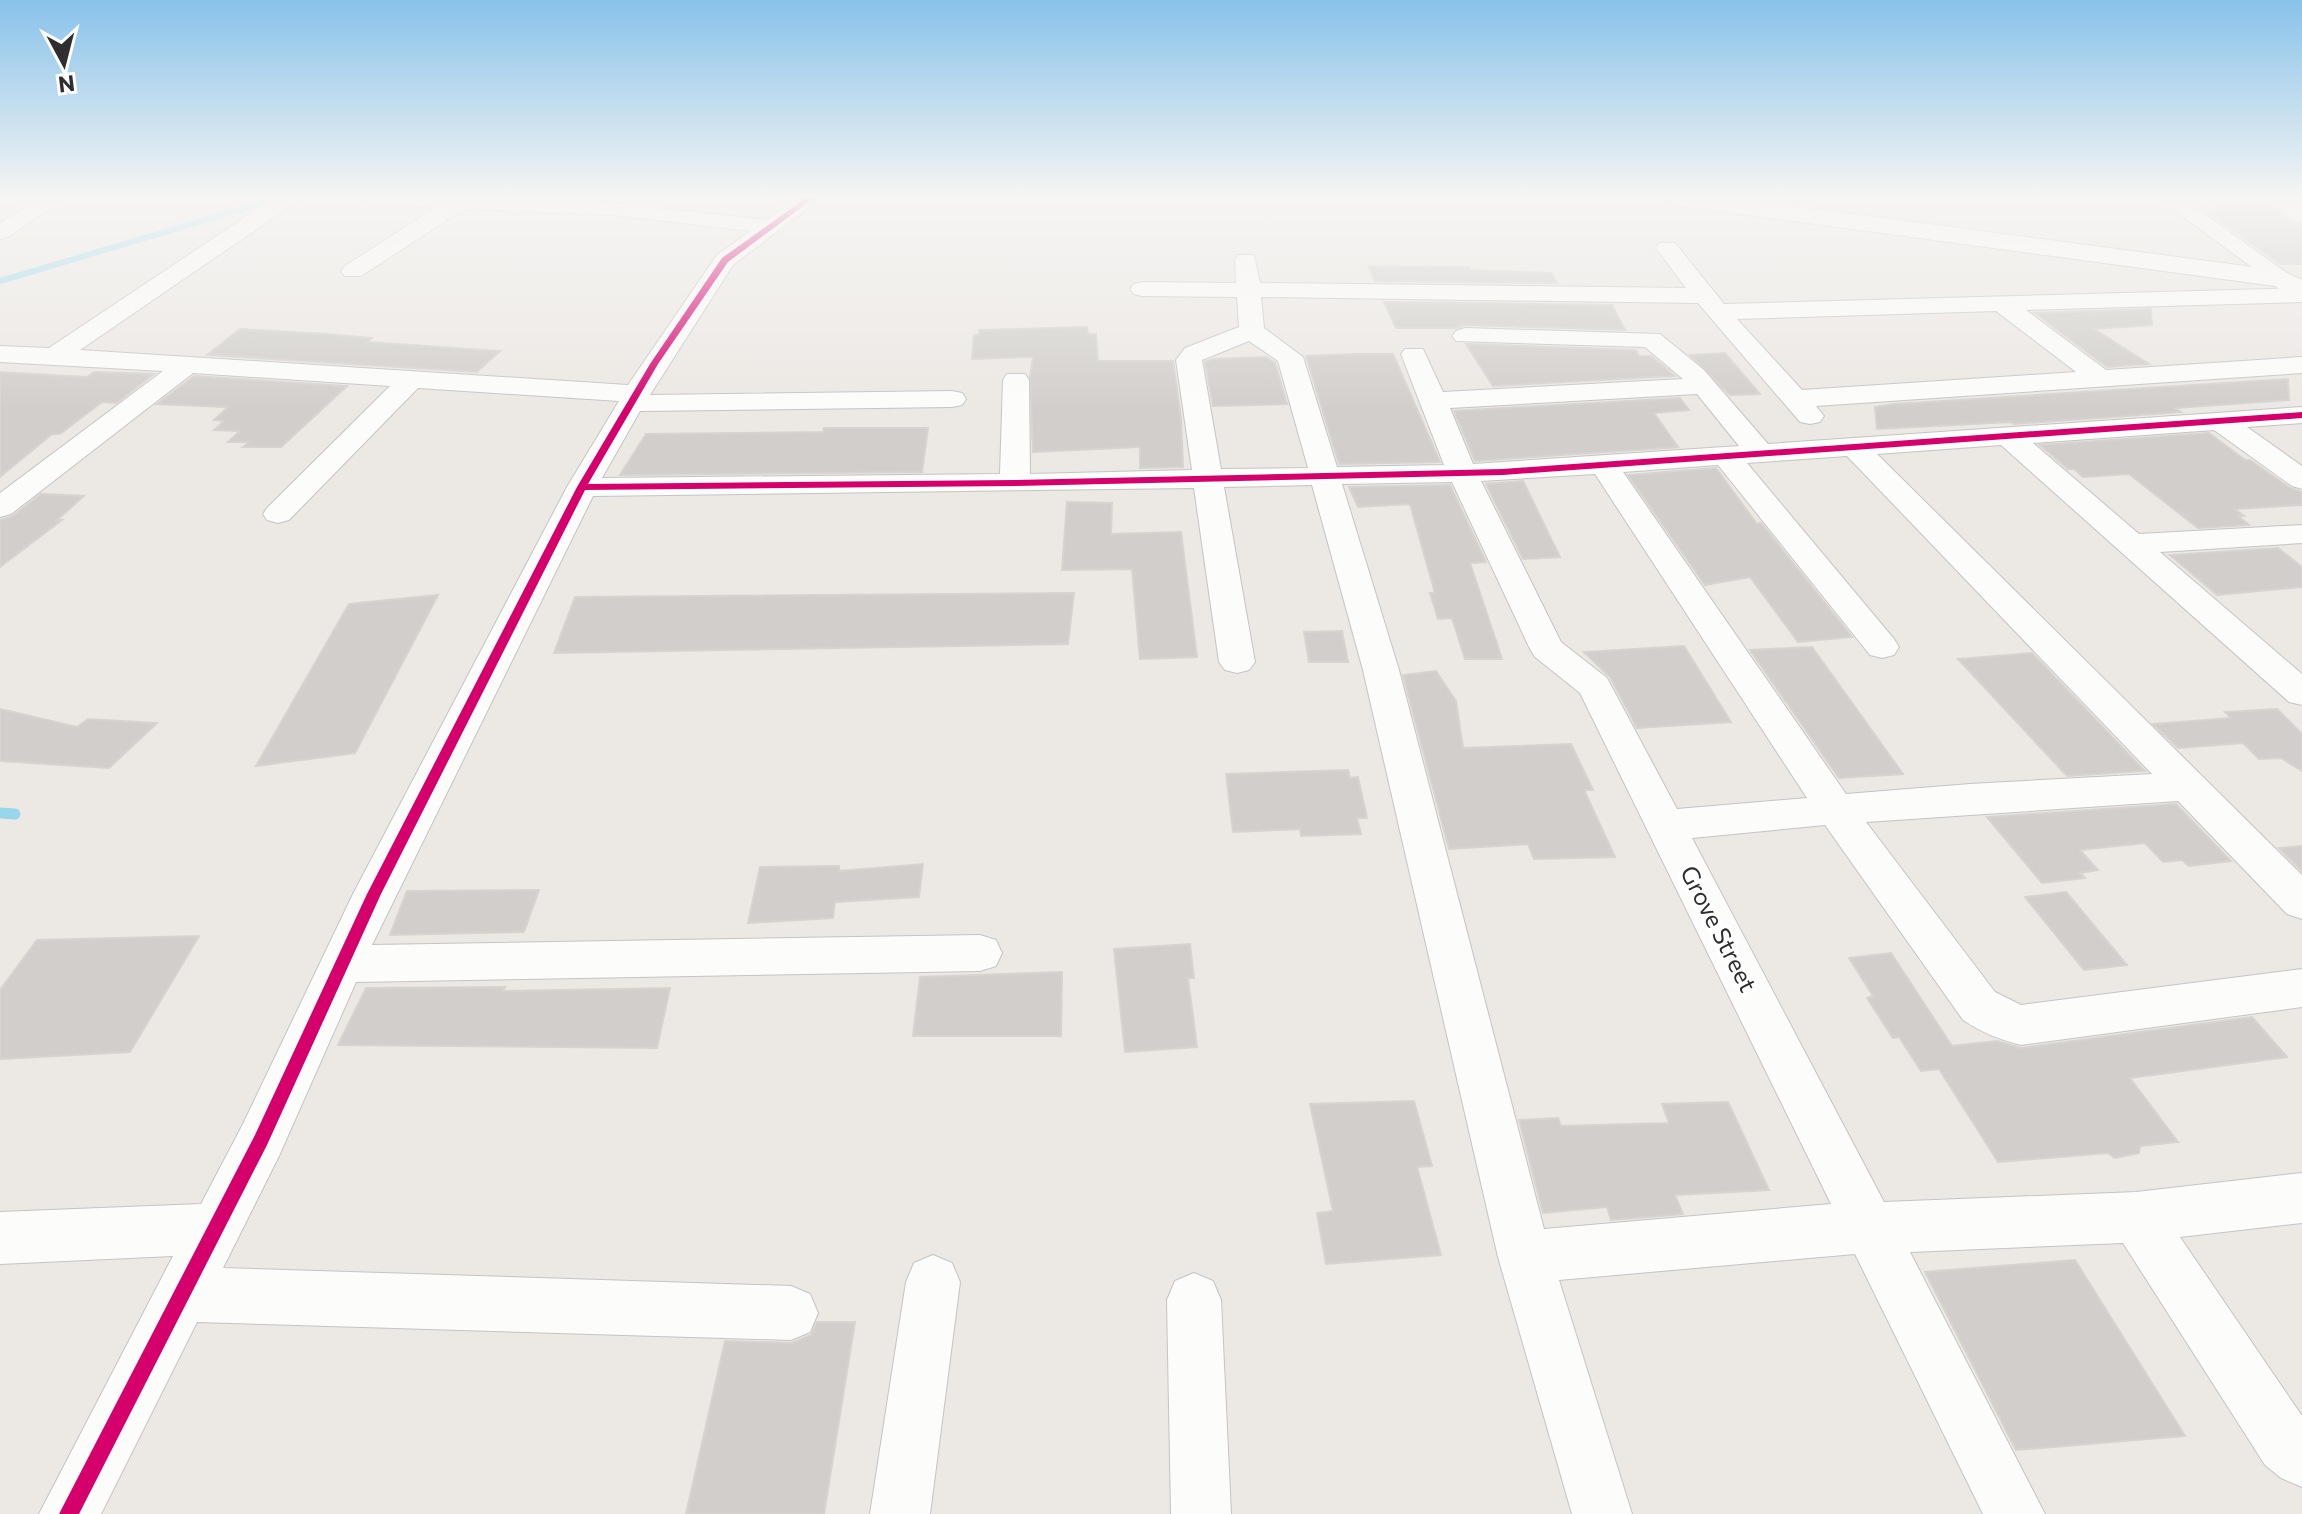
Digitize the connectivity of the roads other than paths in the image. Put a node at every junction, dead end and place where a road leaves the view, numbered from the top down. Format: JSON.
{"nodes":[{"id":1,"x":182,"y":269,"type":"edge"},
{"id":2,"x":357,"y":269,"type":"edge"},
{"id":3,"x":719,"y":269,"type":"edge"},
{"id":4,"x":1247,"y":269,"type":"edge"},
{"id":5,"x":1683,"y":269,"type":"edge"},
{"id":6,"x":2157,"y":269,"type":"edge"},
{"id":7,"x":2267,"y":269,"type":"edge"},
{"id":8,"x":353,"y":271,"type":"dead end"},
{"id":9,"x":1142,"y":289,"type":"dead end"},
{"id":10,"x":2296,"y":289,"type":"edge"},
{"id":11,"x":1248,"y":291,"type":"junction"},
{"id":12,"x":1711,"y":304,"type":"junction"},
{"id":13,"x":2002,"y":304,"type":"junction"},
{"id":14,"x":1252,"y":331,"type":"junction"},
{"id":15,"x":1465,"y":336,"type":"dead end"},
{"id":16,"x":0,"y":354,"type":"edge"},
{"id":17,"x":1414,"y":354,"type":"dead end"},
{"id":18,"x":54,"y":356,"type":"junction"},
{"id":19,"x":187,"y":365,"type":"junction"},
{"id":20,"x":2302,"y":365,"type":"edge"},
{"id":21,"x":2100,"y":378,"type":"junction"},
{"id":22,"x":1016,"y":380,"type":"dead end"},
{"id":23,"x":410,"y":381,"type":"junction"},
{"id":24,"x":1702,"y":386,"type":"junction"},
{"id":25,"x":635,"y":399,"type":"junction"},
{"id":26,"x":952,"y":399,"type":"dead end"},
{"id":27,"x":1795,"y":399,"type":"junction"},
{"id":28,"x":1433,"y":401,"type":"junction"},
{"id":29,"x":2302,"y":415,"type":"edge"},
{"id":30,"x":2221,"y":422,"type":"junction"},
{"id":31,"x":2009,"y":437,"type":"junction"},
{"id":32,"x":1847,"y":448,"type":"junction"},
{"id":33,"x":1761,"y":454,"type":"junction"},
{"id":34,"x":1727,"y":458,"type":"junction"},
{"id":35,"x":1605,"y":467,"type":"junction"},
{"id":36,"x":1462,"y":473,"type":"junction"},
{"id":37,"x":1325,"y":476,"type":"junction"},
{"id":38,"x":1207,"y":478,"type":"junction"},
{"id":39,"x":2302,"y":480,"type":"edge"},
{"id":40,"x":1015,"y":483,"type":"junction"},
{"id":41,"x":582,"y":487,"type":"junction"},
{"id":42,"x":0,"y":508,"type":"edge"},
{"id":43,"x":278,"y":514,"type":"dead end"},
{"id":44,"x":2302,"y":534,"type":"edge"},
{"id":45,"x":2132,"y":544,"type":"junction"},
{"id":46,"x":1882,"y":647,"type":"dead end"},
{"id":47,"x":1237,"y":662,"type":"dead end"},
{"id":48,"x":2302,"y":693,"type":"edge"},
{"id":49,"x":2190,"y":786,"type":"junction"},
{"id":50,"x":1835,"y":809,"type":"junction"},
{"id":51,"x":1665,"y":825,"type":"junction"},
{"id":52,"x":2302,"y":902,"type":"edge"},
{"id":53,"x":980,"y":953,"type":"dead end"},
{"id":54,"x":341,"y":964,"type":"junction"},
{"id":55,"x":2302,"y":988,"type":"edge"},
{"id":56,"x":2302,"y":1198,"type":"edge"},
{"id":57,"x":2136,"y":1217,"type":"junction"},
{"id":58,"x":1870,"y":1228,"type":"junction"},
{"id":59,"x":215,"y":1229,"type":"junction"},
{"id":60,"x":0,"y":1238,"type":"edge"},
{"id":61,"x":1525,"y":1257,"type":"junction"},
{"id":62,"x":933,"y":1282,"type":"dead end"},
{"id":63,"x":183,"y":1294,"type":"junction"},
{"id":64,"x":1194,"y":1300,"type":"dead end"},
{"id":65,"x":791,"y":1313,"type":"dead end"},
{"id":66,"x":2302,"y":1457,"type":"edge"},
{"id":67,"x":69,"y":1514,"type":"edge"},
{"id":68,"x":900,"y":1514,"type":"edge"},
{"id":69,"x":1201,"y":1514,"type":"edge"},
{"id":70,"x":1602,"y":1514,"type":"edge"},
{"id":71,"x":2015,"y":1514,"type":"edge"}],
"edges":[{"from":1,"to":18,"type":"street"},
{"from":2,"to":8,"type":"street"},
{"from":3,"to":25,"type":"street"},
{"from":4,"to":11,"type":"street"},
{"from":5,"to":12,"type":"street"},
{"from":6,"to":10,"type":"street"},
{"from":7,"to":10,"type":"street"},
{"from":9,"to":11,"type":"street"},
{"from":10,"to":13,"type":"street"},
{"from":11,"to":12,"type":"street"},
{"from":11,"to":14,"type":"street"},
{"from":12,"to":13,"type":"street"},
{"from":12,"to":27,"type":"street"},
{"from":13,"to":21,"type":"street"},
{"from":14,"to":37,"type":"street"},
{"from":14,"to":38,"type":"street"},
{"from":15,"to":24,"type":"street"},
{"from":16,"to":18,"type":"street"},
{"from":17,"to":28,"type":"street","name":"Grove Street"},
{"from":18,"to":19,"type":"street"},
{"from":19,"to":23,"type":"street"},
{"from":19,"to":42,"type":"street"},
{"from":20,"to":21,"type":"street"},
{"from":21,"to":27,"type":"street"},
{"from":22,"to":40,"type":"street"},
{"from":23,"to":25,"type":"street"},
{"from":23,"to":43,"type":"street"},
{"from":24,"to":28,"type":"street"},
{"from":24,"to":33,"type":"street"},
{"from":25,"to":26,"type":"street"},
{"from":25,"to":41,"type":"street"},
{"from":27,"to":32,"type":"street"},
{"from":28,"to":36,"type":"street","name":"Grove Street"},
{"from":29,"to":30,"type":"street"},
{"from":30,"to":31,"type":"street"},
{"from":30,"to":39,"type":"street"},
{"from":31,"to":32,"type":"street"},
{"from":31,"to":45,"type":"street"},
{"from":32,"to":33,"type":"street"},
{"from":32,"to":49,"type":"street"},
{"from":33,"to":34,"type":"street"},
{"from":34,"to":35,"type":"street"},
{"from":34,"to":46,"type":"street"},
{"from":35,"to":36,"type":"street"},
{"from":35,"to":50,"type":"street"},
{"from":36,"to":37,"type":"street"},
{"from":36,"to":51,"type":"street","name":"Grove Street"},
{"from":37,"to":38,"type":"street"},
{"from":37,"to":61,"type":"street"},
{"from":38,"to":40,"type":"street"},
{"from":38,"to":47,"type":"street"},
{"from":40,"to":41,"type":"street"},
{"from":41,"to":54,"type":"street"},
{"from":44,"to":45,"type":"street"},
{"from":45,"to":48,"type":"street"},
{"from":49,"to":50,"type":"street"},
{"from":49,"to":52,"type":"street"},
{"from":50,"to":51,"type":"street"},
{"from":50,"to":55,"type":"street"},
{"from":51,"to":58,"type":"street","name":"Grove Street"},
{"from":53,"to":54,"type":"street"},
{"from":54,"to":59,"type":"street"},
{"from":56,"to":57,"type":"street"},
{"from":57,"to":58,"type":"street"},
{"from":57,"to":66,"type":"street"},
{"from":58,"to":61,"type":"street"},
{"from":58,"to":71,"type":"street","name":"Grove Street"},
{"from":59,"to":60,"type":"street"},
{"from":59,"to":63,"type":"street"},
{"from":61,"to":70,"type":"street"},
{"from":62,"to":68,"type":"street"},
{"from":63,"to":65,"type":"street"},
{"from":63,"to":67,"type":"street"},
{"from":64,"to":69,"type":"street"}]}
